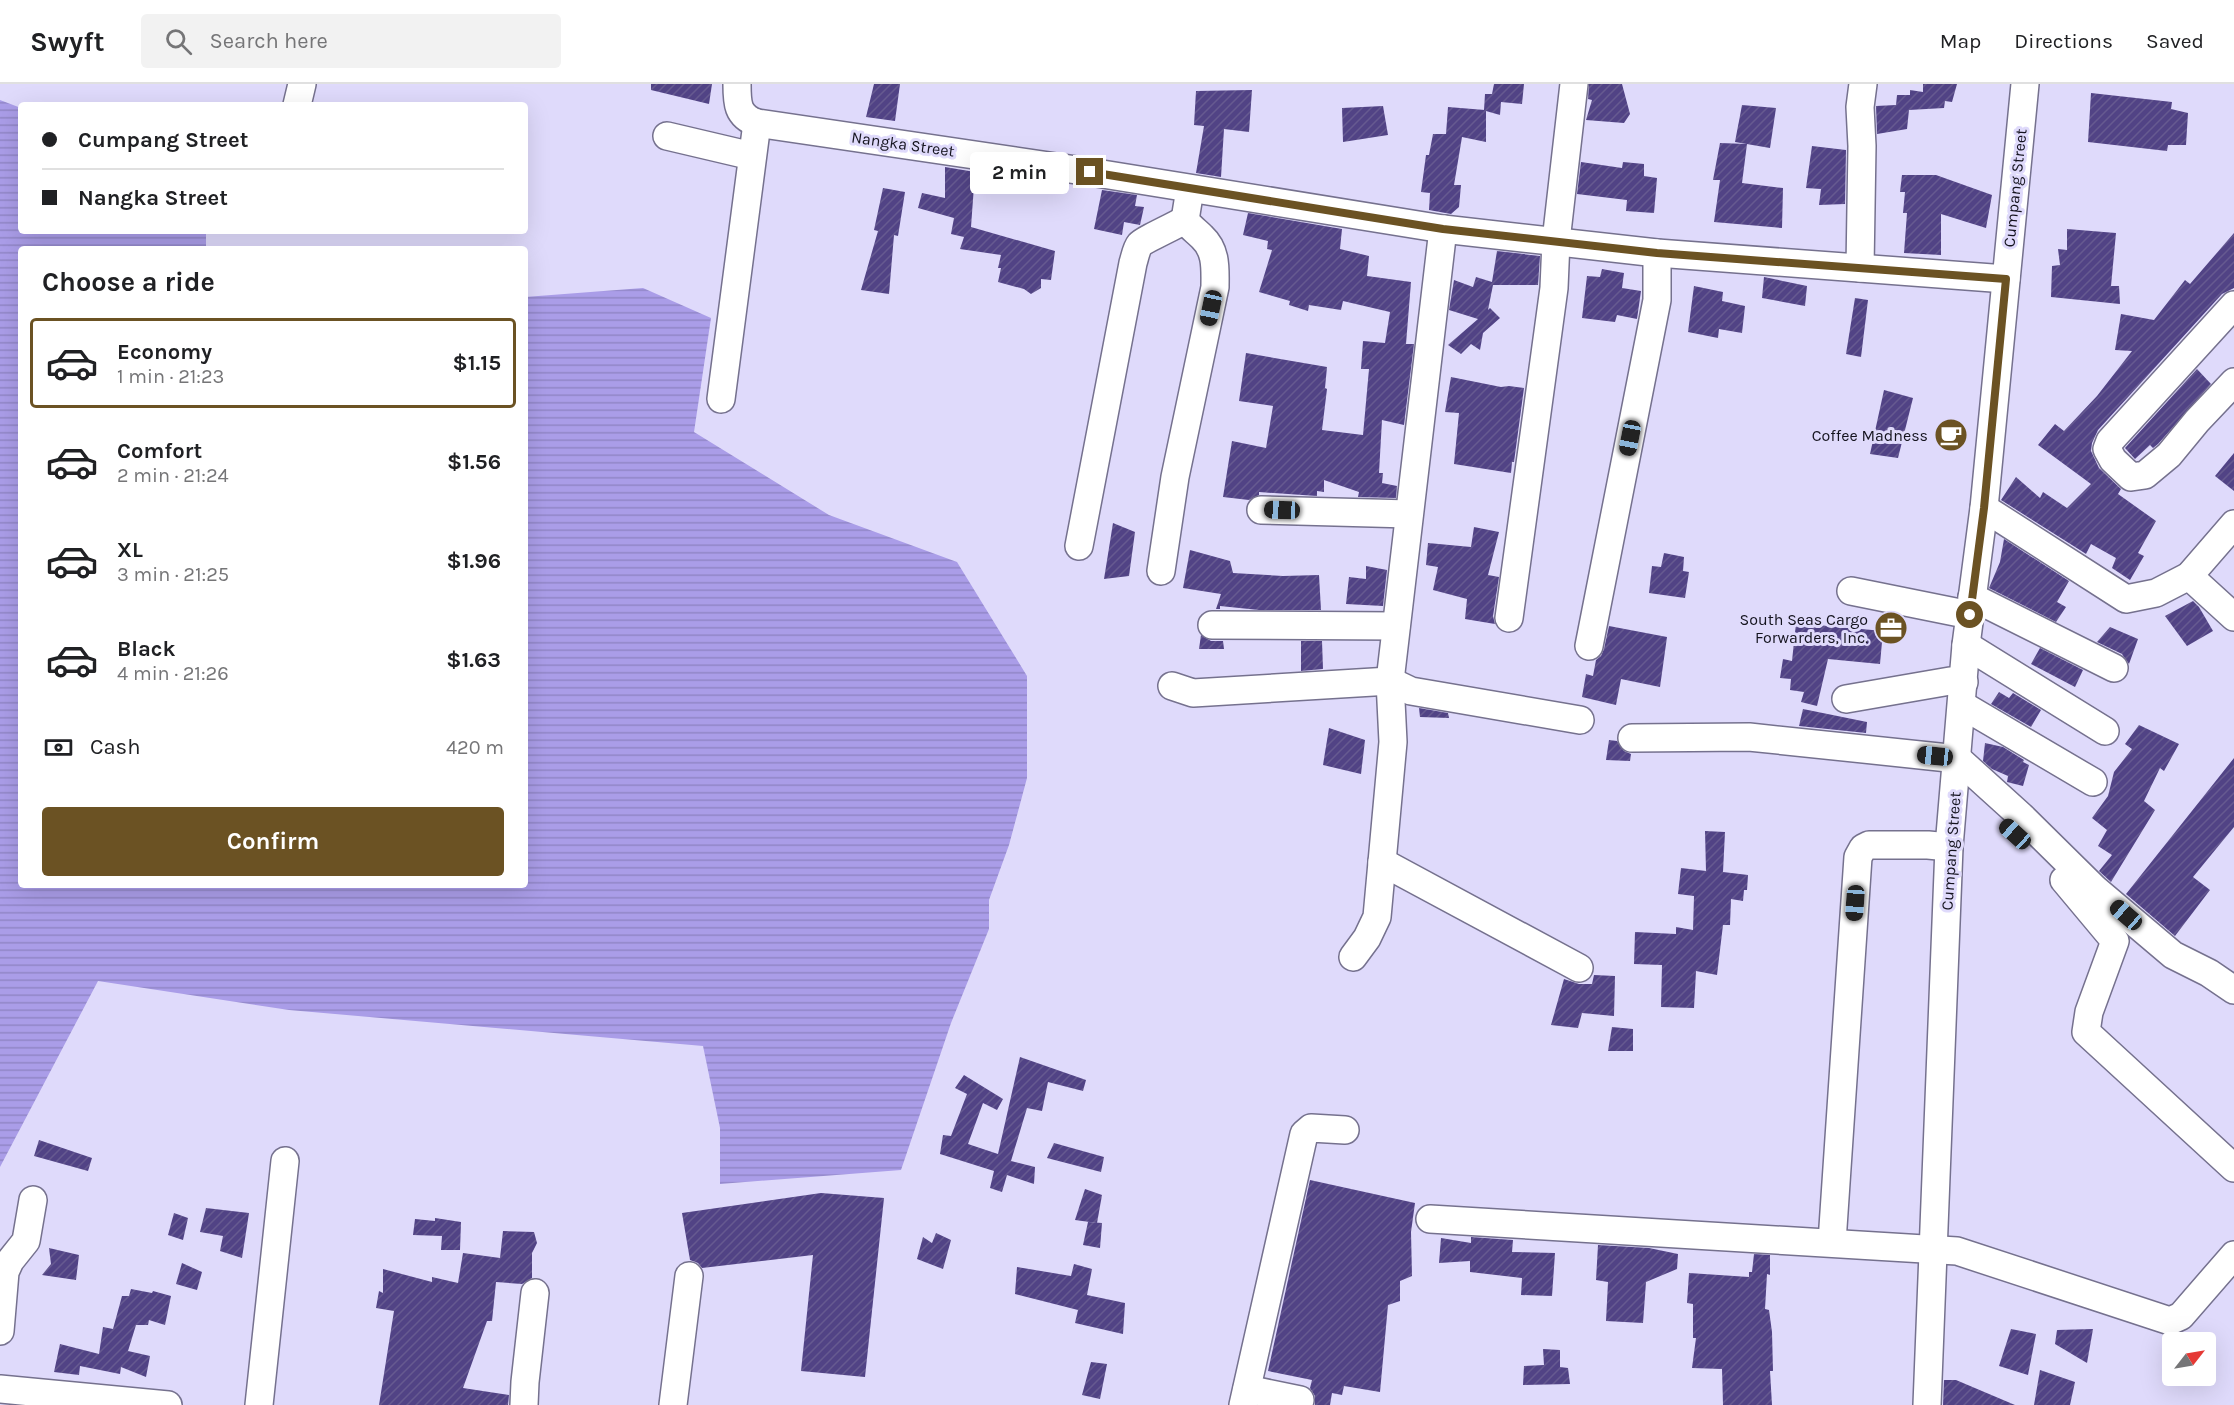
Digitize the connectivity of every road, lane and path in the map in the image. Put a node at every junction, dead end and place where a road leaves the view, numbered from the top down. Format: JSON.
{"nodes":[{"id":1,"x":302,"y":84,"type":"edge"},
{"id":2,"x":1574,"y":84,"type":"edge"},
{"id":3,"x":1863,"y":84,"type":"edge"},
{"id":4,"x":2025,"y":84,"type":"edge"},
{"id":5,"x":737,"y":94,"type":"edge"},
{"id":6,"x":298,"y":102,"type":"edge"},
{"id":7,"x":757,"y":123,"type":"junction"},
{"id":8,"x":667,"y":136,"type":"dead end"},
{"id":9,"x":752,"y":156,"type":"junction"},
{"id":10,"x":1190,"y":189,"type":"junction"},
{"id":11,"x":1185,"y":220,"type":"junction"},
{"id":12,"x":1443,"y":229,"type":"junction"},
{"id":13,"x":1556,"y":242,"type":"junction"},
{"id":14,"x":1657,"y":253,"type":"junction"},
{"id":15,"x":1860,"y":268,"type":"junction"},
{"id":16,"x":2006,"y":279,"type":"junction"},
{"id":17,"x":2234,"y":305,"type":"edge"},
{"id":18,"x":2234,"y":382,"type":"edge"},
{"id":19,"x":721,"y":399,"type":"dead end"},
{"id":20,"x":1984,"y":508,"type":"junction"},
{"id":21,"x":1261,"y":510,"type":"dead end"},
{"id":22,"x":1409,"y":514,"type":"junction"},
{"id":23,"x":2234,"y":524,"type":"edge"},
{"id":24,"x":1080,"y":546,"type":"dead end"},
{"id":25,"x":1161,"y":571,"type":"dead end"},
{"id":26,"x":2189,"y":576,"type":"junction"},
{"id":27,"x":1851,"y":591,"type":"dead end"},
{"id":28,"x":1971,"y":606,"type":"junction"},
{"id":29,"x":2234,"y":617,"type":"edge"},
{"id":30,"x":1509,"y":618,"type":"dead end"},
{"id":31,"x":1212,"y":625,"type":"dead end"},
{"id":32,"x":1396,"y":626,"type":"junction"},
{"id":33,"x":1966,"y":645,"type":"junction"},
{"id":34,"x":1589,"y":646,"type":"dead end"},
{"id":35,"x":2114,"y":668,"type":"dead end"},
{"id":36,"x":1390,"y":681,"type":"junction"},
{"id":37,"x":1172,"y":686,"type":"dead end"},
{"id":38,"x":1963,"y":693,"type":"junction"},
{"id":39,"x":1846,"y":699,"type":"dead end"},
{"id":40,"x":1580,"y":720,"type":"dead end"},
{"id":41,"x":2105,"y":731,"type":"dead end"},
{"id":42,"x":1632,"y":738,"type":"dead end"},
{"id":43,"x":1957,"y":768,"type":"junction"},
{"id":44,"x":2093,"y":782,"type":"dead end"},
{"id":45,"x":1949,"y":847,"type":"junction"},
{"id":46,"x":1382,"y":862,"type":"junction"},
{"id":47,"x":1353,"y":957,"type":"dead end"},
{"id":48,"x":1578,"y":968,"type":"dead end"},
{"id":49,"x":2234,"y":990,"type":"edge"},
{"id":50,"x":1345,"y":1130,"type":"dead end"},
{"id":51,"x":285,"y":1161,"type":"dead end"},
{"id":52,"x":2234,"y":1168,"type":"edge"},
{"id":53,"x":33,"y":1200,"type":"dead end"},
{"id":54,"x":1430,"y":1219,"type":"dead end"},
{"id":55,"x":1832,"y":1242,"type":"junction"},
{"id":56,"x":1933,"y":1250,"type":"junction"},
{"id":57,"x":2234,"y":1255,"type":"edge"},
{"id":58,"x":689,"y":1276,"type":"dead end"},
{"id":59,"x":535,"y":1293,"type":"dead end"},
{"id":60,"x":0,"y":1331,"type":"edge"},
{"id":61,"x":0,"y":1389,"type":"edge"},
{"id":62,"x":1245,"y":1397,"type":"edge"},
{"id":63,"x":1300,"y":1400,"type":"dead end"},
{"id":64,"x":168,"y":1405,"type":"edge"},
{"id":65,"x":259,"y":1405,"type":"edge"},
{"id":66,"x":524,"y":1405,"type":"edge"},
{"id":67,"x":673,"y":1405,"type":"edge"},
{"id":68,"x":1927,"y":1405,"type":"edge"}],
"edges":[{"from":1,"to":6,"type":"street"},
{"from":2,"to":13,"type":"street"},
{"from":3,"to":15,"type":"street"},
{"from":4,"to":16,"type":"street","name":"Cumpang Street"},
{"from":5,"to":7,"type":"street"},
{"from":7,"to":9,"type":"street"},
{"from":7,"to":10,"type":"street","name":"Nangka Street"},
{"from":8,"to":9,"type":"street"},
{"from":9,"to":19,"type":"street"},
{"from":10,"to":11,"type":"street"},
{"from":10,"to":12,"type":"street","name":"Nangka Street"},
{"from":11,"to":24,"type":"street"},
{"from":11,"to":25,"type":"street"},
{"from":12,"to":13,"type":"street","name":"Nangka Street"},
{"from":12,"to":22,"type":"street"},
{"from":13,"to":14,"type":"street","name":"Nangka Street"},
{"from":13,"to":30,"type":"street"},
{"from":14,"to":15,"type":"street","name":"Nangka Street"},
{"from":14,"to":34,"type":"street"},
{"from":15,"to":16,"type":"street","name":"Nangka Street"},
{"from":16,"to":20,"type":"street","name":"Cumpang Street"},
{"from":17,"to":18,"type":"street"},
{"from":20,"to":26,"type":"street"},
{"from":20,"to":28,"type":"street","name":"Cumpang Street"},
{"from":21,"to":22,"type":"street"},
{"from":22,"to":32,"type":"street"},
{"from":23,"to":26,"type":"street"},
{"from":26,"to":29,"type":"street"},
{"from":27,"to":28,"type":"street"},
{"from":28,"to":33,"type":"street","name":"Cumpang Street"},
{"from":28,"to":35,"type":"street"},
{"from":31,"to":32,"type":"street"},
{"from":32,"to":36,"type":"street"},
{"from":33,"to":38,"type":"street","name":"Cumpang Street"},
{"from":33,"to":41,"type":"street"},
{"from":36,"to":37,"type":"street"},
{"from":36,"to":40,"type":"street"},
{"from":36,"to":46,"type":"street"},
{"from":38,"to":39,"type":"street"},
{"from":38,"to":43,"type":"street","name":"Cumpang Street"},
{"from":38,"to":44,"type":"street"},
{"from":42,"to":43,"type":"street"},
{"from":43,"to":45,"type":"street","name":"Cumpang Street"},
{"from":43,"to":49,"type":"street"},
{"from":43,"to":52,"type":"street"},
{"from":45,"to":55,"type":"street"},
{"from":45,"to":56,"type":"street","name":"Cumpang Street"},
{"from":46,"to":47,"type":"street"},
{"from":46,"to":48,"type":"street"},
{"from":50,"to":62,"type":"street"},
{"from":51,"to":65,"type":"street"},
{"from":53,"to":60,"type":"street"},
{"from":54,"to":55,"type":"street"},
{"from":55,"to":56,"type":"street"},
{"from":56,"to":57,"type":"street"},
{"from":56,"to":68,"type":"street","name":"Cumpang Street"},
{"from":58,"to":67,"type":"street"},
{"from":59,"to":66,"type":"street"},
{"from":61,"to":64,"type":"street"},
{"from":62,"to":63,"type":"street"}]}
